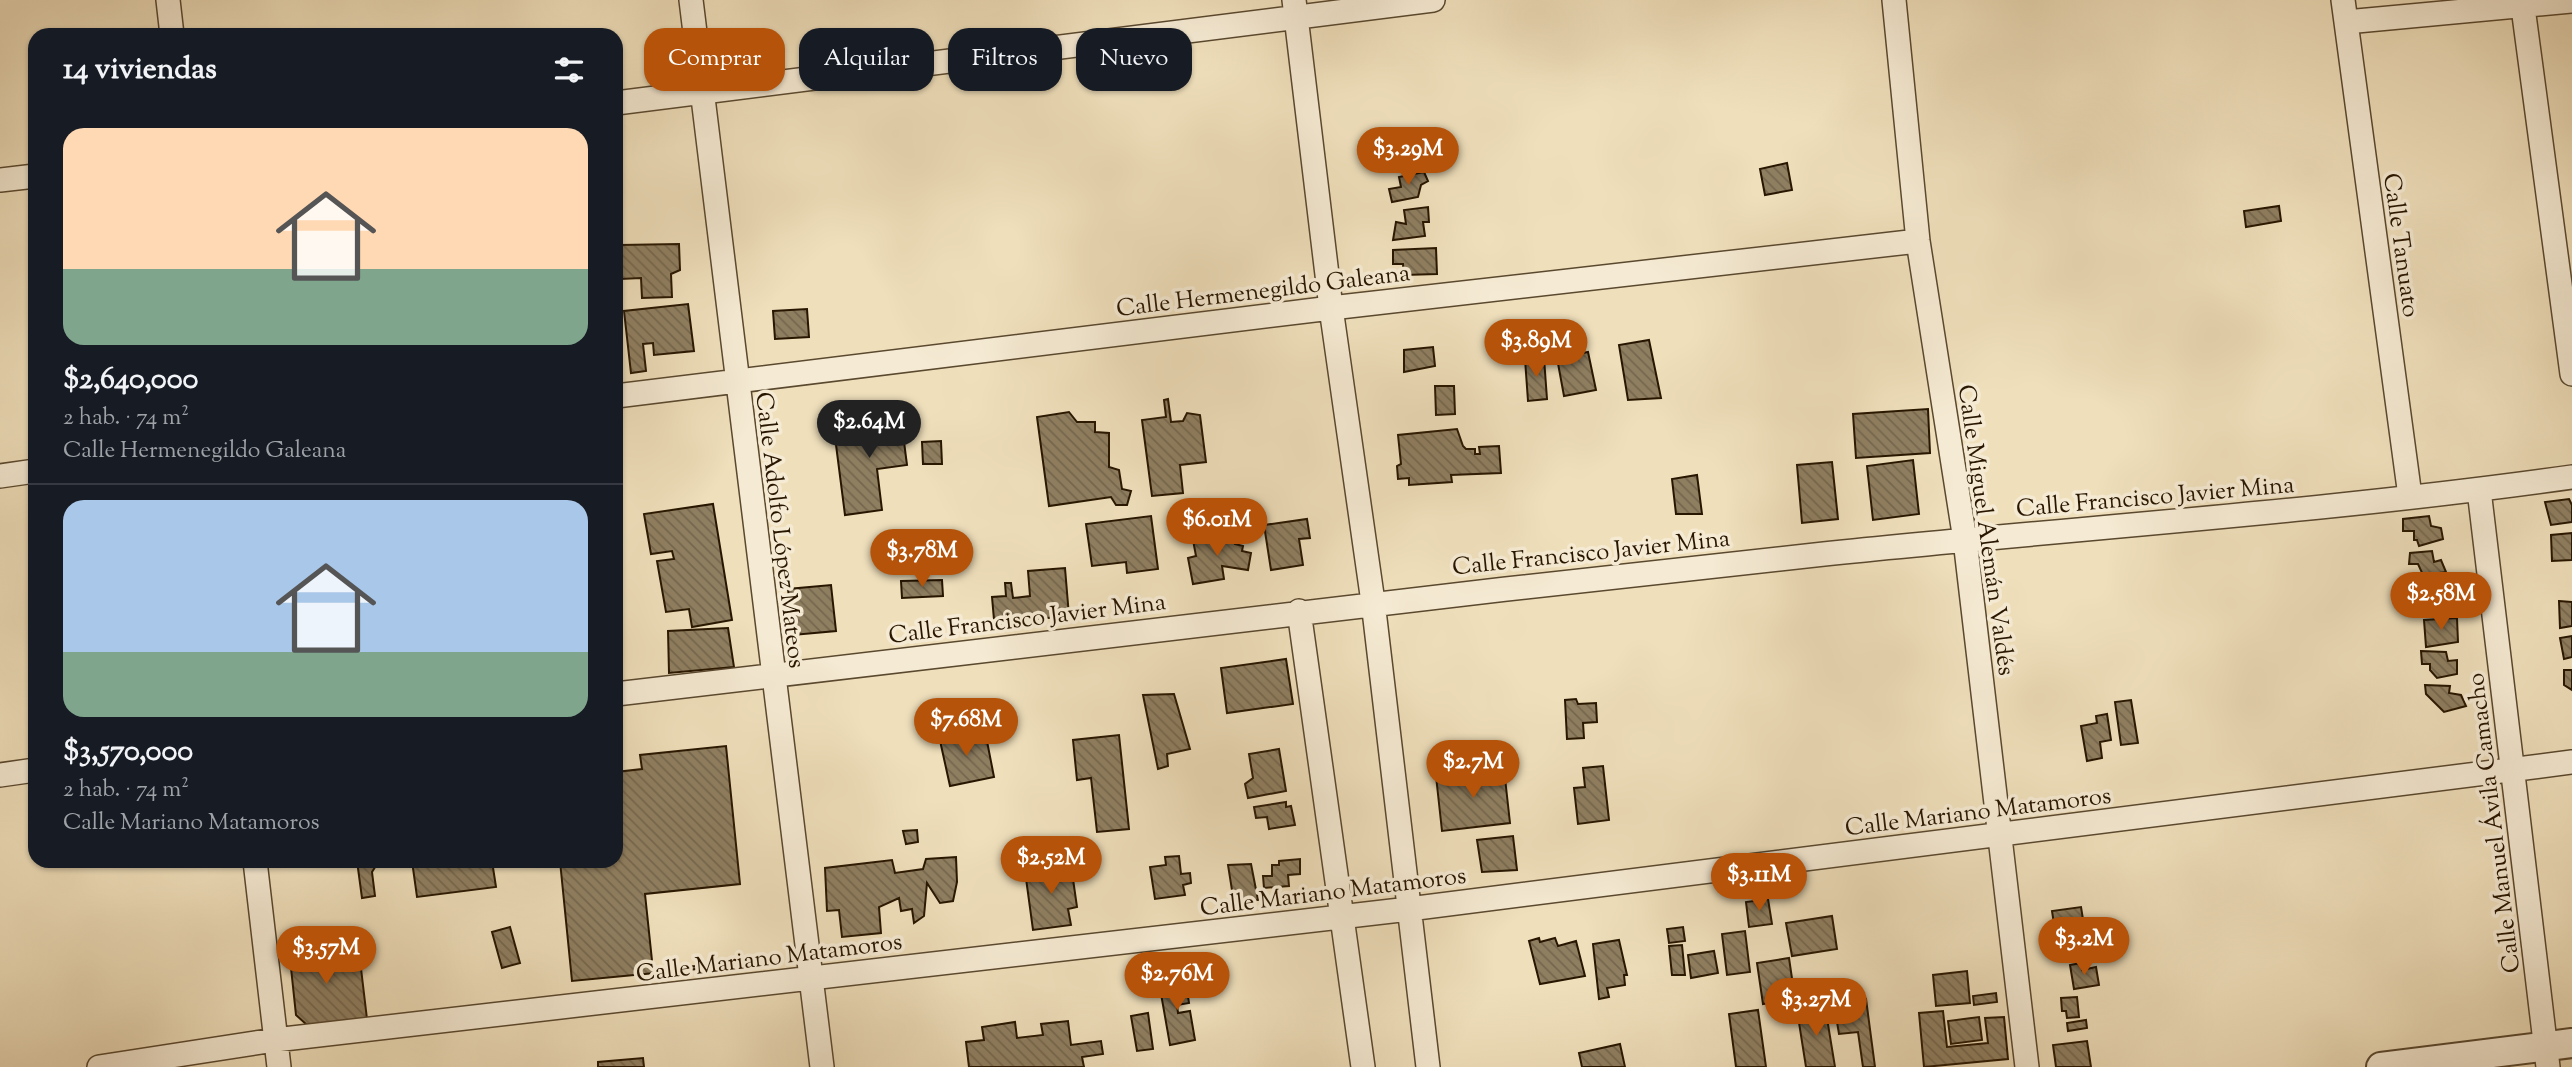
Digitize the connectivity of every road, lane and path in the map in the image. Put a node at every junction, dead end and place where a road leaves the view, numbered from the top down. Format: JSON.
{"nodes":[{"id":1,"x":168,"y":0,"type":"edge"},
{"id":2,"x":691,"y":0,"type":"edge"},
{"id":3,"x":1433,"y":0,"type":"edge"},
{"id":4,"x":1894,"y":0,"type":"edge"},
{"id":5,"x":2572,"y":1,"type":"edge"},
{"id":6,"x":2523,"y":3,"type":"edge"},
{"id":7,"x":1295,"y":9,"type":"edge"},
{"id":8,"x":2345,"y":11,"type":"edge"},
{"id":9,"x":171,"y":28,"type":"edge"},
{"id":10,"x":701,"y":92,"type":"junction"},
{"id":11,"x":623,"y":102,"type":"edge"},
{"id":12,"x":28,"y":177,"type":"edge"},
{"id":13,"x":0,"y":180,"type":"edge"},
{"id":14,"x":1917,"y":241,"type":"junction"},
{"id":15,"x":1331,"y":308,"type":"junction"},
{"id":16,"x":2572,"y":374,"type":"edge"},
{"id":17,"x":736,"y":380,"type":"junction"},
{"id":18,"x":623,"y":395,"type":"edge"},
{"id":19,"x":28,"y":472,"type":"edge"},
{"id":20,"x":0,"y":476,"type":"edge"},
{"id":21,"x":2572,"y":477,"type":"edge"},
{"id":22,"x":2479,"y":490,"type":"junction"},
{"id":23,"x":2410,"y":496,"type":"junction"},
{"id":24,"x":1965,"y":540,"type":"junction"},
{"id":25,"x":1373,"y":602,"type":"junction"},
{"id":26,"x":1299,"y":611,"type":"junction"},
{"id":27,"x":773,"y":675,"type":"junction"},
{"id":28,"x":623,"y":693,"type":"edge"},
{"id":29,"x":2572,"y":762,"type":"edge"},
{"id":30,"x":2514,"y":768,"type":"junction"},
{"id":31,"x":28,"y":771,"type":"edge"},
{"id":32,"x":0,"y":775,"type":"edge"},
{"id":33,"x":2001,"y":834,"type":"junction"},
{"id":34,"x":256,"y":868,"type":"edge"},
{"id":35,"x":1409,"y":909,"type":"junction"},
{"id":36,"x":1344,"y":915,"type":"junction"},
{"id":37,"x":812,"y":978,"type":"junction"},
{"id":38,"x":275,"y":1040,"type":"junction"},
{"id":39,"x":2555,"y":1052,"type":"edge"},
{"id":40,"x":99,"y":1067,"type":"edge"},
{"id":41,"x":279,"y":1067,"type":"edge"},
{"id":42,"x":822,"y":1067,"type":"edge"},
{"id":43,"x":1363,"y":1067,"type":"edge"},
{"id":44,"x":1428,"y":1067,"type":"edge"},
{"id":45,"x":2027,"y":1067,"type":"edge"},
{"id":46,"x":2381,"y":1067,"type":"edge"}],
"edges":[{"from":1,"to":9,"type":"street"},
{"from":2,"to":10,"type":"street","name":"Calle Adolfo López Mateos"},
{"from":3,"to":7,"type":"street"},
{"from":4,"to":14,"type":"street","name":"Calle Miguel Alemán Valdés"},
{"from":5,"to":6,"type":"street"},
{"from":6,"to":8,"type":"street"},
{"from":6,"to":16,"type":"street"},
{"from":7,"to":10,"type":"street"},
{"from":7,"to":15,"type":"street"},
{"from":8,"to":23,"type":"street","name":"Calle Tanuato"},
{"from":10,"to":11,"type":"street"},
{"from":10,"to":17,"type":"street","name":"Calle Adolfo López Mateos"},
{"from":12,"to":13,"type":"street"},
{"from":14,"to":15,"type":"street","name":"Calle Hermenegildo Galeana"},
{"from":14,"to":24,"type":"street","name":"Calle Miguel Alemán Valdés"},
{"from":15,"to":17,"type":"street","name":"Calle Hermenegildo Galeana"},
{"from":15,"to":25,"type":"street"},
{"from":17,"to":18,"type":"street","name":"Calle Hermenegildo Galeana"},
{"from":17,"to":27,"type":"street","name":"Calle Adolfo López Mateos"},
{"from":19,"to":20,"type":"street"},
{"from":21,"to":22,"type":"street","name":"Calle Francisco Javier Mina"},
{"from":22,"to":23,"type":"street","name":"Calle Francisco Javier Mina"},
{"from":22,"to":30,"type":"street","name":"Calle Manuel Ávila Camacho"},
{"from":23,"to":24,"type":"street","name":"Calle Francisco Javier Mina"},
{"from":24,"to":25,"type":"street","name":"Calle Francisco Javier Mina"},
{"from":24,"to":33,"type":"street","name":"Calle Miguel Alemán Valdés"},
{"from":25,"to":26,"type":"street","name":"Calle Francisco Javier Mina"},
{"from":25,"to":35,"type":"street"},
{"from":26,"to":27,"type":"street","name":"Calle Francisco Javier Mina"},
{"from":26,"to":36,"type":"street"},
{"from":27,"to":28,"type":"street","name":"Calle Francisco Javier Mina"},
{"from":27,"to":37,"type":"street","name":"Calle Adolfo López Mateos"},
{"from":29,"to":30,"type":"street","name":"Calle Mariano Matamoros"},
{"from":30,"to":33,"type":"street","name":"Calle Mariano Matamoros"},
{"from":30,"to":39,"type":"street","name":"Calle Manuel Ávila Camacho"},
{"from":31,"to":32,"type":"street"},
{"from":33,"to":35,"type":"street","name":"Calle Mariano Matamoros"},
{"from":33,"to":45,"type":"street","name":"Calle Miguel Alemán Valdés"},
{"from":34,"to":38,"type":"street"},
{"from":35,"to":36,"type":"street","name":"Calle Mariano Matamoros"},
{"from":35,"to":44,"type":"street"},
{"from":36,"to":37,"type":"street","name":"Calle Mariano Matamoros"},
{"from":36,"to":43,"type":"street"},
{"from":37,"to":38,"type":"street","name":"Calle Mariano Matamoros"},
{"from":37,"to":42,"type":"street","name":"Calle Adolfo López Mateos"},
{"from":38,"to":40,"type":"street","name":"Calle Mariano Matamoros"},
{"from":38,"to":41,"type":"street"},
{"from":39,"to":46,"type":"street"}]}
